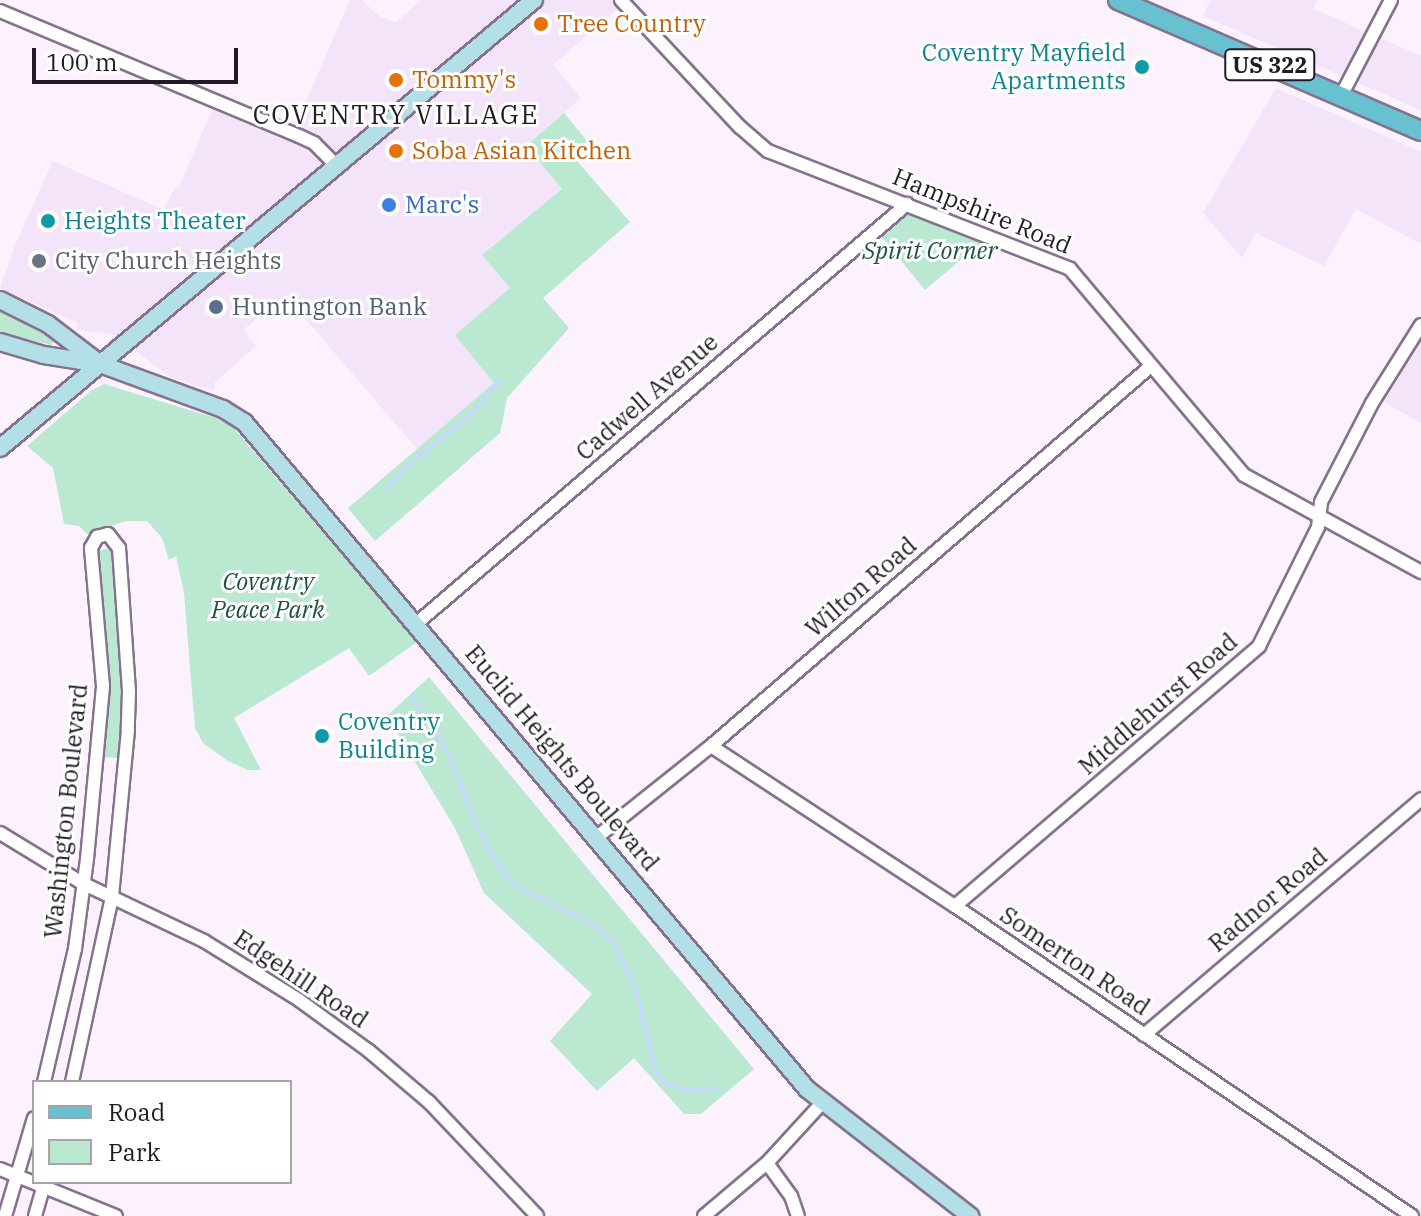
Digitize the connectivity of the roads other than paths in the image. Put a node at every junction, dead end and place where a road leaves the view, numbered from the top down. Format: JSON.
{"nodes":[{"id":1,"x":621,"y":0,"type":"edge"},
{"id":2,"x":1118,"y":0,"type":"edge"},
{"id":3,"x":1391,"y":0,"type":"edge"},
{"id":4,"x":527,"y":2,"type":"edge"},
{"id":5,"x":1145,"y":5,"type":"edge"},
{"id":6,"x":0,"y":11,"type":"edge"},
{"id":7,"x":1341,"y":96,"type":"junction"},
{"id":8,"x":1421,"y":131,"type":"edge"},
{"id":9,"x":336,"y":165,"type":"junction"},
{"id":10,"x":907,"y":204,"type":"junction"},
{"id":11,"x":0,"y":300,"type":"edge"},
{"id":12,"x":1421,"y":325,"type":"edge"},
{"id":13,"x":0,"y":342,"type":"edge"},
{"id":14,"x":100,"y":364,"type":"junction"},
{"id":15,"x":1151,"y":366,"type":"junction"},
{"id":16,"x":0,"y":448,"type":"edge"},
{"id":17,"x":1320,"y":517,"type":"junction"},
{"id":18,"x":1421,"y":572,"type":"edge"},
{"id":19,"x":417,"y":623,"type":"junction"},
{"id":20,"x":711,"y":746,"type":"junction"},
{"id":21,"x":1421,"y":799,"type":"edge"},
{"id":22,"x":0,"y":833,"type":"edge"},
{"id":23,"x":597,"y":837,"type":"junction"},
{"id":24,"x":84,"y":884,"type":"junction"},
{"id":25,"x":112,"y":897,"type":"junction"},
{"id":26,"x":955,"y":906,"type":"junction"},
{"id":27,"x":1144,"y":1035,"type":"junction"},
{"id":28,"x":44,"y":1080,"type":"edge"},
{"id":29,"x":72,"y":1080,"type":"edge"},
{"id":30,"x":822,"y":1103,"type":"junction"},
{"id":31,"x":32,"y":1125,"type":"edge"},
{"id":32,"x":767,"y":1163,"type":"junction"},
{"id":33,"x":0,"y":1169,"type":"edge"},
{"id":34,"x":17,"y":1176,"type":"junction"},
{"id":35,"x":32,"y":1180,"type":"edge"},
{"id":36,"x":44,"y":1184,"type":"edge"},
{"id":37,"x":5,"y":1216,"type":"edge"},
{"id":38,"x":35,"y":1216,"type":"edge"},
{"id":39,"x":116,"y":1216,"type":"edge"},
{"id":40,"x":537,"y":1216,"type":"edge"},
{"id":41,"x":704,"y":1216,"type":"edge"},
{"id":42,"x":798,"y":1216,"type":"edge"},
{"id":43,"x":970,"y":1216,"type":"edge"},
{"id":44,"x":1412,"y":1216,"type":"edge"}],
"edges":[{"from":1,"to":10,"type":"street","name":"Hampshire Road"},
{"from":2,"to":5,"type":"main road","number":"US 322"},
{"from":3,"to":7,"type":"street"},
{"from":4,"to":9,"type":"street"},
{"from":5,"to":7,"type":"main road","number":"US 322"},
{"from":6,"to":9,"type":"street"},
{"from":7,"to":8,"type":"main road","number":"US 322"},
{"from":9,"to":14,"type":"street"},
{"from":10,"to":15,"type":"street","name":"Hampshire Road"},
{"from":10,"to":19,"type":"street","name":"Cadwell Avenue"},
{"from":11,"to":14,"type":"street","name":"Euclid Heights Boulevard"},
{"from":12,"to":17,"type":"street","name":"Middlehurst Road"},
{"from":13,"to":14,"type":"street","name":"Euclid Heights Boulevard"},
{"from":14,"to":16,"type":"street"},
{"from":14,"to":19,"type":"street","name":"Euclid Heights Boulevard"},
{"from":15,"to":17,"type":"street","name":"Hampshire Road"},
{"from":15,"to":20,"type":"street","name":"Wilton Road"},
{"from":17,"to":18,"type":"street","name":"Hampshire Road"},
{"from":17,"to":26,"type":"street","name":"Middlehurst Road"},
{"from":19,"to":23,"type":"street","name":"Euclid Heights Boulevard"},
{"from":20,"to":23,"type":"street","name":"Wilton Road"},
{"from":20,"to":26,"type":"street","name":"Somerton Road"},
{"from":21,"to":27,"type":"street","name":"Radnor Road"},
{"from":22,"to":24,"type":"street","name":"Edgehill Road"},
{"from":23,"to":30,"type":"street","name":"Euclid Heights Boulevard"},
{"from":24,"to":25,"type":"street","name":"Edgehill Road"},
{"from":24,"to":25,"type":"street","name":"Washington Boulevard"},
{"from":24,"to":28,"type":"street","name":"Washington Boulevard"},
{"from":25,"to":29,"type":"street","name":"Washington Boulevard"},
{"from":25,"to":40,"type":"street","name":"Edgehill Road"},
{"from":26,"to":27,"type":"street","name":"Somerton Road"},
{"from":27,"to":44,"type":"street","name":"Somerton Road"},
{"from":30,"to":32,"type":"street"},
{"from":30,"to":43,"type":"street","name":"Euclid Heights Boulevard"},
{"from":31,"to":34,"type":"street"},
{"from":32,"to":41,"type":"street"},
{"from":32,"to":42,"type":"street"},
{"from":33,"to":34,"type":"street"},
{"from":34,"to":35,"type":"street"},
{"from":34,"to":37,"type":"street"},
{"from":36,"to":38,"type":"street"},
{"from":36,"to":39,"type":"street"}]}
